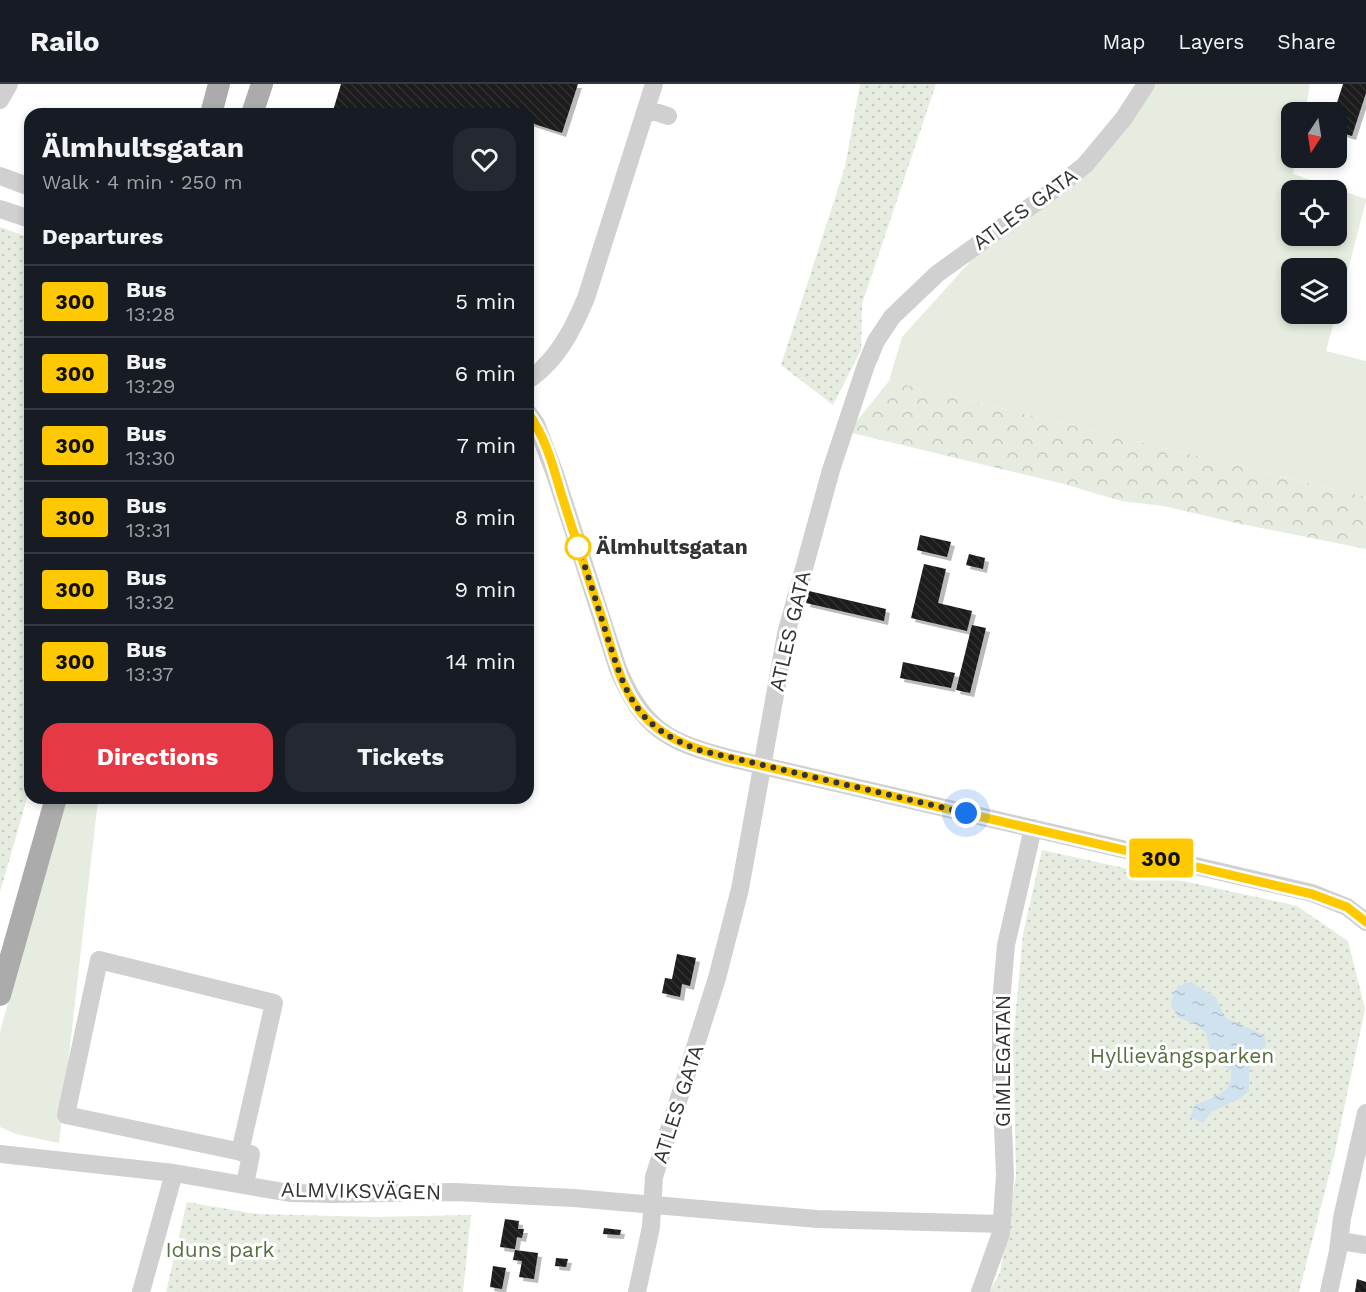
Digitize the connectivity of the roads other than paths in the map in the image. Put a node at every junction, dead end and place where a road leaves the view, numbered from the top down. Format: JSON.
{"nodes":[{"id":1,"x":9,"y":84,"type":"edge"},
{"id":2,"x":219,"y":84,"type":"edge"},
{"id":3,"x":262,"y":84,"type":"edge"},
{"id":4,"x":654,"y":84,"type":"edge"},
{"id":5,"x":1146,"y":84,"type":"edge"},
{"id":6,"x":0,"y":100,"type":"edge"},
{"id":7,"x":213,"y":108,"type":"edge"},
{"id":8,"x":254,"y":108,"type":"edge"},
{"id":9,"x":647,"y":109,"type":"junction"},
{"id":10,"x":668,"y":116,"type":"dead end"},
{"id":11,"x":1,"y":175,"type":"edge"},
{"id":12,"x":24,"y":185,"type":"edge"},
{"id":13,"x":0,"y":209,"type":"edge"},
{"id":14,"x":24,"y":217,"type":"edge"},
{"id":15,"x":534,"y":376,"type":"edge"},
{"id":16,"x":534,"y":421,"type":"edge"},
{"id":17,"x":763,"y":765,"type":"junction"},
{"id":18,"x":52,"y":804,"type":"edge"},
{"id":19,"x":1033,"y":828,"type":"junction"},
{"id":20,"x":1366,"y":922,"type":"edge"},
{"id":21,"x":0,"y":995,"type":"edge"},
{"id":22,"x":1366,"y":1113,"type":"edge"},
{"id":23,"x":240,"y":1152,"type":"junction"},
{"id":24,"x":0,"y":1154,"type":"edge"},
{"id":25,"x":174,"y":1173,"type":"junction"},
{"id":26,"x":245,"y":1185,"type":"junction"},
{"id":27,"x":652,"y":1204,"type":"junction"},
{"id":28,"x":1002,"y":1224,"type":"junction"},
{"id":29,"x":1340,"y":1241,"type":"junction"},
{"id":30,"x":1366,"y":1245,"type":"edge"},
{"id":31,"x":141,"y":1292,"type":"edge"},
{"id":32,"x":637,"y":1292,"type":"edge"},
{"id":33,"x":980,"y":1292,"type":"edge"},
{"id":34,"x":1329,"y":1292,"type":"edge"}],
"edges":[{"from":1,"to":6,"type":"street"},
{"from":2,"to":7,"type":"main road"},
{"from":3,"to":8,"type":"main road"},
{"from":4,"to":9,"type":"street"},
{"from":5,"to":17,"type":"street","name":"ATLES GATA"},
{"from":9,"to":10,"type":"street"},
{"from":9,"to":15,"type":"street"},
{"from":11,"to":12,"type":"street"},
{"from":13,"to":14,"type":"street"},
{"from":16,"to":17,"type":"street"},
{"from":17,"to":19,"type":"street"},
{"from":17,"to":27,"type":"street","name":"ATLES GATA"},
{"from":18,"to":21,"type":"main road"},
{"from":19,"to":20,"type":"street"},
{"from":19,"to":28,"type":"street","name":"GIMLEGATAN"},
{"from":22,"to":29,"type":"street"},
{"from":23,"to":23,"type":"street"},
{"from":23,"to":26,"type":"street"},
{"from":24,"to":25,"type":"street","name":"ALMVIKSVÄGEN"},
{"from":25,"to":26,"type":"street","name":"ALMVIKSVÄGEN"},
{"from":25,"to":31,"type":"street"},
{"from":26,"to":27,"type":"street","name":"ALMVIKSVÄGEN"},
{"from":27,"to":28,"type":"street","name":"ALMVIKSVÄGEN"},
{"from":27,"to":32,"type":"street","name":"ATLES GATA"},
{"from":28,"to":33,"type":"street","name":"GIMLEGATAN"},
{"from":29,"to":30,"type":"street"},
{"from":29,"to":34,"type":"street"}]}
